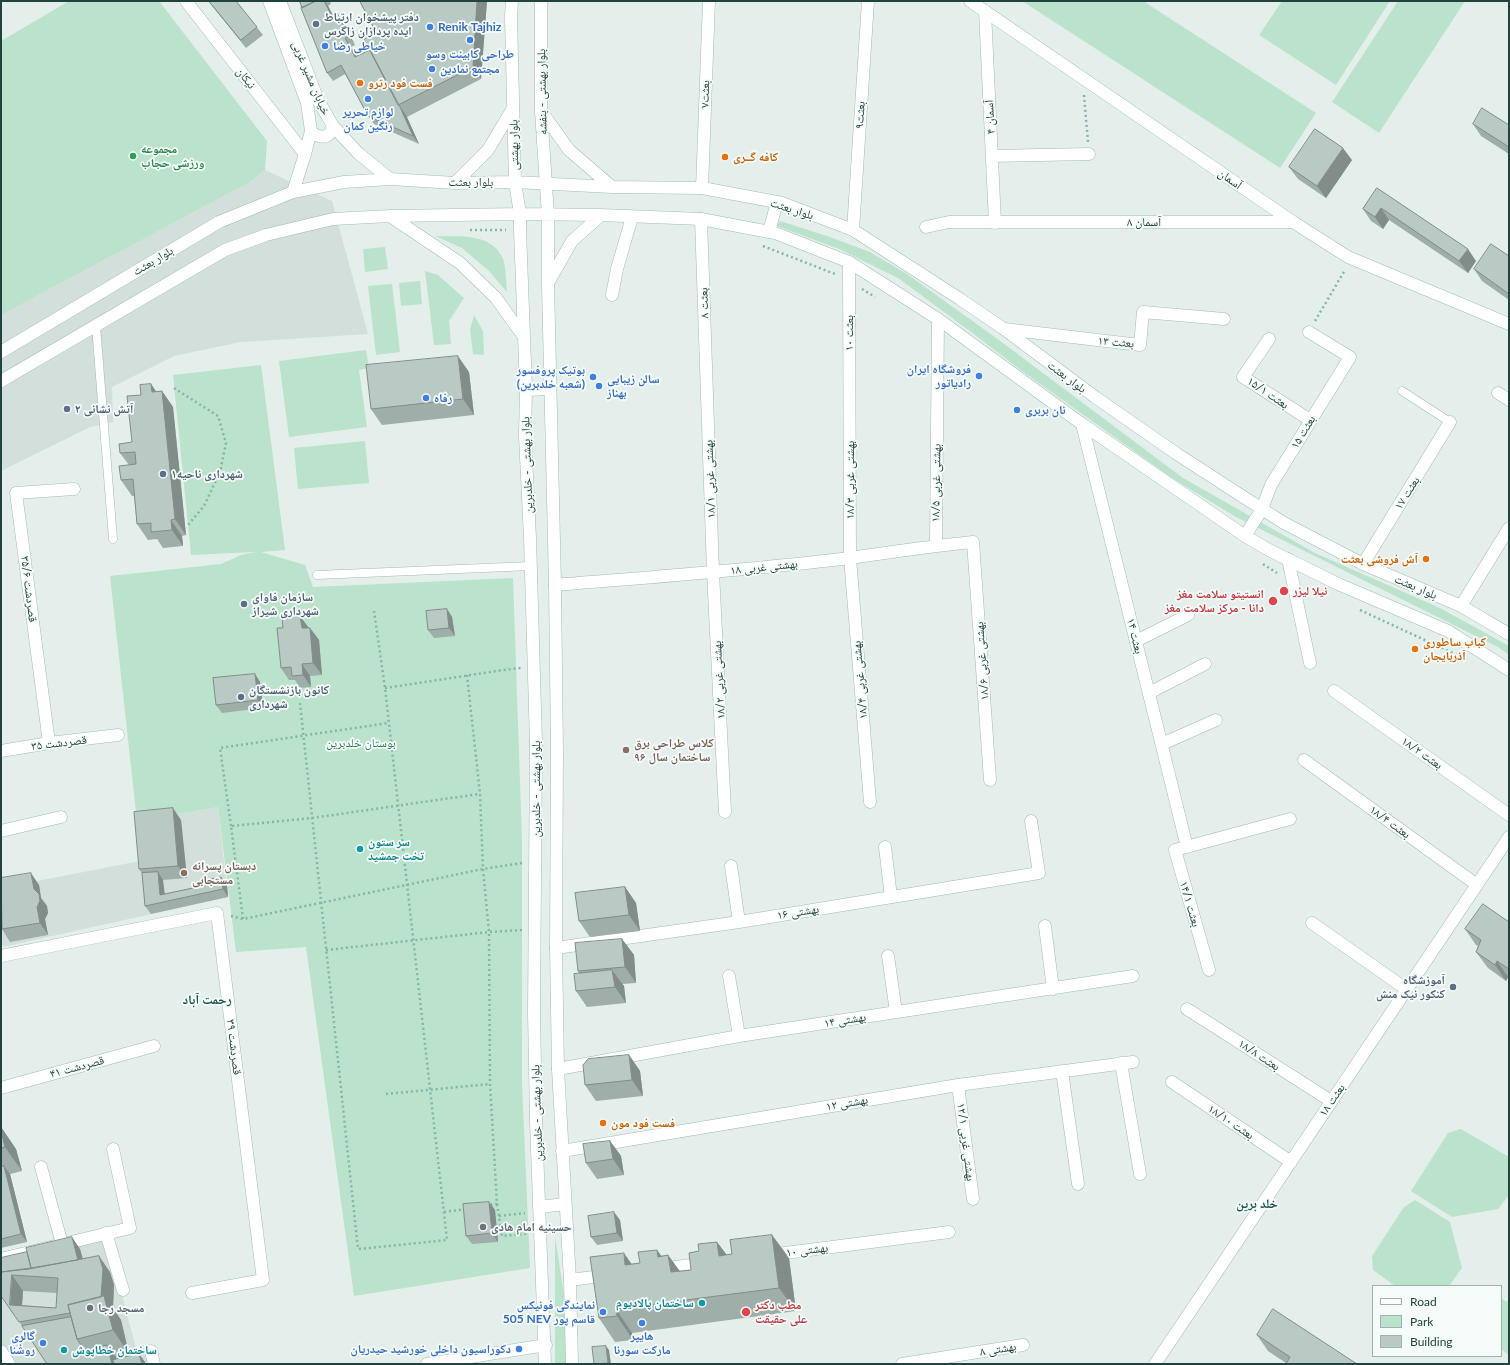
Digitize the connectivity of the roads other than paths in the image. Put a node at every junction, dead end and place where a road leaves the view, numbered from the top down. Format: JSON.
{"nodes":[{"id":1,"x":186,"y":1,"type":"edge"},
{"id":2,"x":269,"y":1,"type":"edge"},
{"id":3,"x":280,"y":1,"type":"edge"},
{"id":4,"x":512,"y":1,"type":"edge"},
{"id":5,"x":541,"y":1,"type":"edge"},
{"id":6,"x":709,"y":1,"type":"edge"},
{"id":7,"x":868,"y":1,"type":"edge"},
{"id":8,"x":970,"y":1,"type":"edge"},
{"id":9,"x":985,"y":11,"type":"junction"},
{"id":10,"x":513,"y":108,"type":"junction"},
{"id":11,"x":541,"y":111,"type":"junction"},
{"id":12,"x":333,"y":126,"type":"junction"},
{"id":13,"x":310,"y":130,"type":"junction"},
{"id":14,"x":306,"y":154,"type":"junction"},
{"id":15,"x":1089,"y":154,"type":"road end"},
{"id":16,"x":992,"y":156,"type":"junction"},
{"id":17,"x":390,"y":179,"type":"junction"},
{"id":18,"x":514,"y":182,"type":"junction"},
{"id":19,"x":455,"y":183,"type":"junction"},
{"id":20,"x":546,"y":183,"type":"junction"},
{"id":21,"x":612,"y":187,"type":"junction"},
{"id":22,"x":702,"y":188,"type":"junction"},
{"id":23,"x":293,"y":192,"type":"junction"},
{"id":24,"x":776,"y":202,"type":"junction"},
{"id":25,"x":520,"y":214,"type":"junction"},
{"id":26,"x":548,"y":215,"type":"junction"},
{"id":27,"x":601,"y":215,"type":"junction"},
{"id":28,"x":390,"y":216,"type":"junction"},
{"id":29,"x":632,"y":216,"type":"junction"},
{"id":30,"x":701,"y":220,"type":"junction"},
{"id":31,"x":1293,"y":222,"type":"junction"},
{"id":32,"x":995,"y":223,"type":"junction"},
{"id":33,"x":926,"y":227,"type":"dead end"},
{"id":34,"x":853,"y":230,"type":"junction"},
{"id":35,"x":769,"y":232,"type":"junction"},
{"id":36,"x":849,"y":262,"type":"junction"},
{"id":37,"x":548,"y":284,"type":"junction"},
{"id":38,"x":612,"y":295,"type":"dead end"},
{"id":39,"x":938,"y":319,"type":"junction"},
{"id":40,"x":1224,"y":319,"type":"dead end"},
{"id":41,"x":1509,"y":324,"type":"edge"},
{"id":42,"x":96,"y":326,"type":"junction"},
{"id":43,"x":1004,"y":329,"type":"junction"},
{"id":44,"x":1309,"y":332,"type":"road end"},
{"id":45,"x":524,"y":337,"type":"junction"},
{"id":46,"x":1269,"y":339,"type":"dead end"},
{"id":47,"x":1,"y":352,"type":"edge"},
{"id":48,"x":1,"y":382,"type":"edge"},
{"id":49,"x":707,"y":386,"type":"joint"},
{"id":50,"x":550,"y":389,"type":"junction"},
{"id":51,"x":526,"y":390,"type":"junction"},
{"id":52,"x":1402,"y":391,"type":"dead end"},
{"id":53,"x":1498,"y":393,"type":"dead end"},
{"id":54,"x":1509,"y":400,"type":"edge"},
{"id":55,"x":850,"y":403,"type":"joint"},
{"id":56,"x":1310,"y":420,"type":"junction"},
{"id":57,"x":1450,"y":422,"type":"joint"},
{"id":58,"x":1082,"y":424,"type":"junction"},
{"id":59,"x":74,"y":489,"type":"dead end"},
{"id":60,"x":1262,"y":509,"type":"junction"},
{"id":61,"x":1509,"y":528,"type":"edge"},
{"id":62,"x":1245,"y":536,"type":"junction"},
{"id":63,"x":113,"y":539,"type":"dead end"},
{"id":64,"x":973,"y":542,"type":"joint"},
{"id":65,"x":936,"y":546,"type":"junction"},
{"id":66,"x":850,"y":558,"type":"junction"},
{"id":67,"x":1288,"y":559,"type":"junction"},
{"id":68,"x":1363,"y":564,"type":"junction"},
{"id":69,"x":531,"y":566,"type":"junction"},
{"id":70,"x":713,"y":572,"type":"junction"},
{"id":71,"x":317,"y":576,"type":"dead end"},
{"id":72,"x":555,"y":585,"type":"junction"},
{"id":73,"x":1461,"y":606,"type":"junction"},
{"id":74,"x":1188,"y":615,"type":"dead end"},
{"id":75,"x":1509,"y":634,"type":"edge"},
{"id":76,"x":1136,"y":641,"type":"junction"},
{"id":77,"x":1310,"y":663,"type":"dead end"},
{"id":78,"x":1205,"y":664,"type":"dead end"},
{"id":79,"x":1509,"y":670,"type":"edge"},
{"id":80,"x":1334,"y":691,"type":"dead end"},
{"id":81,"x":1149,"y":693,"type":"junction"},
{"id":82,"x":1216,"y":720,"type":"dead end"},
{"id":83,"x":118,"y":735,"type":"dead end"},
{"id":84,"x":49,"y":743,"type":"junction"},
{"id":85,"x":1162,"y":744,"type":"junction"},
{"id":86,"x":1,"y":751,"type":"edge"},
{"id":87,"x":1304,"y":760,"type":"dead end"},
{"id":88,"x":990,"y":780,"type":"dead end"},
{"id":89,"x":870,"y":802,"type":"dead end"},
{"id":90,"x":725,"y":812,"type":"dead end"},
{"id":91,"x":1509,"y":815,"type":"edge"},
{"id":92,"x":61,"y":817,"type":"dead end"},
{"id":93,"x":1290,"y":819,"type":"dead end"},
{"id":94,"x":1031,"y":821,"type":"dead end"},
{"id":95,"x":1,"y":831,"type":"edge"},
{"id":96,"x":1509,"y":837,"type":"edge"},
{"id":97,"x":885,"y":847,"type":"dead end"},
{"id":98,"x":1187,"y":847,"type":"junction"},
{"id":99,"x":731,"y":866,"type":"dead end"},
{"id":100,"x":1477,"y":885,"type":"junction"},
{"id":101,"x":891,"y":897,"type":"junction"},
{"id":102,"x":739,"y":922,"type":"junction"},
{"id":103,"x":1312,"y":923,"type":"dead end"},
{"id":104,"x":1045,"y":926,"type":"dead end"},
{"id":105,"x":556,"y":948,"type":"junction"},
{"id":106,"x":1,"y":956,"type":"edge"},
{"id":107,"x":888,"y":956,"type":"dead end"},
{"id":108,"x":1209,"y":970,"type":"dead end"},
{"id":109,"x":729,"y":976,"type":"dead end"},
{"id":110,"x":1134,"y":976,"type":"dead end"},
{"id":111,"x":1053,"y":989,"type":"junction"},
{"id":112,"x":1406,"y":989,"type":"junction"},
{"id":113,"x":1187,"y":1009,"type":"dead end"},
{"id":114,"x":896,"y":1012,"type":"junction"},
{"id":115,"x":739,"y":1036,"type":"junction"},
{"id":116,"x":154,"y":1046,"type":"dead end"},
{"id":117,"x":558,"y":1069,"type":"junction"},
{"id":118,"x":1062,"y":1071,"type":"junction"},
{"id":119,"x":1172,"y":1082,"type":"dead end"},
{"id":120,"x":958,"y":1085,"type":"junction"},
{"id":121,"x":1,"y":1088,"type":"edge"},
{"id":122,"x":1331,"y":1101,"type":"junction"},
{"id":123,"x":113,"y":1149,"type":"dead end"},
{"id":124,"x":562,"y":1151,"type":"junction"},
{"id":125,"x":1291,"y":1162,"type":"junction"},
{"id":126,"x":41,"y":1167,"type":"dead end"},
{"id":127,"x":1140,"y":1174,"type":"dead end"},
{"id":128,"x":1078,"y":1184,"type":"dead end"},
{"id":129,"x":973,"y":1199,"type":"dead end"},
{"id":130,"x":565,"y":1204,"type":"junction"},
{"id":131,"x":539,"y":1207,"type":"junction"},
{"id":132,"x":949,"y":1232,"type":"dead end"},
{"id":133,"x":106,"y":1233,"type":"junction"},
{"id":134,"x":62,"y":1244,"type":"junction"},
{"id":135,"x":760,"y":1256,"type":"edge"},
{"id":136,"x":1,"y":1259,"type":"edge"},
{"id":137,"x":720,"y":1261,"type":"edge"},
{"id":138,"x":649,"y":1270,"type":"edge"},
{"id":139,"x":618,"y":1274,"type":"edge"},
{"id":140,"x":570,"y":1280,"type":"junction"},
{"id":141,"x":123,"y":1290,"type":"dead end"},
{"id":142,"x":192,"y":1292,"type":"dead end"},
{"id":143,"x":546,"y":1345,"type":"junction"},
{"id":144,"x":1023,"y":1345,"type":"dead end"},
{"id":145,"x":1,"y":1351,"type":"edge"},
{"id":146,"x":151,"y":1351,"type":"dead end"},
{"id":147,"x":9,"y":1364,"type":"edge"},
{"id":148,"x":154,"y":1364,"type":"edge"},
{"id":149,"x":427,"y":1364,"type":"edge"},
{"id":150,"x":545,"y":1364,"type":"edge"},
{"id":151,"x":572,"y":1364,"type":"edge"},
{"id":152,"x":902,"y":1364,"type":"edge"},
{"id":153,"x":1155,"y":1364,"type":"edge"}],
"edges":[{"from":1,"to":14,"type":"street","name":"نیکان"},
{"from":2,"to":13,"type":"street","name":"خیابان مشیر غربی"},
{"from":3,"to":12,"type":"street","name":"خیابان مشیر غربی"},
{"from":4,"to":10,"type":"street"},
{"from":5,"to":11,"type":"street","name":"بلوار بهشتی - بنفشه"},
{"from":6,"to":22,"type":"street","name":"بعثت۷"},
{"from":7,"to":34,"type":"street","name":"بعثت۹"},
{"from":8,"to":9,"type":"street","name":"آسمان"},
{"from":9,"to":16,"type":"street","name":"۴ آسمان"},
{"from":9,"to":31,"type":"street","name":"آسمان"},
{"from":10,"to":18,"type":"street","name":"بلوار بهشتی"},
{"from":10,"to":19,"type":"street"},
{"from":11,"to":20,"type":"street","name":"بلوار بهشتی - بنفشه"},
{"from":11,"to":21,"type":"street"},
{"from":12,"to":13,"type":"street"},
{"from":12,"to":17,"type":"street","name":"خیابان مشیر غربی"},
{"from":13,"to":14,"type":"street","name":"خیابان مشیر غربی"},
{"from":14,"to":23,"type":"street","name":"خیابان مشیر غربی"},
{"from":15,"to":16,"type":"street"},
{"from":16,"to":32,"type":"street","name":"۴ آسمان"},
{"from":17,"to":19,"type":"street","name":"بلوار بعثت"},
{"from":17,"to":23,"type":"street","name":"بلوار بعثت"},
{"from":18,"to":19,"type":"street","name":"بلوار بعثت"},
{"from":18,"to":20,"type":"street","name":"بلوار بعثت"},
{"from":18,"to":25,"type":"street","name":"بلوار بهشتی"},
{"from":20,"to":21,"type":"street","name":"بلوار بعثت"},
{"from":20,"to":26,"type":"street","name":"بلوار بهشتی - بنفشه"},
{"from":21,"to":22,"type":"street","name":"بلوار بعثت"},
{"from":22,"to":24,"type":"street","name":"بلوار بعثت"},
{"from":23,"to":47,"type":"street","name":"بلوار بعثت"},
{"from":24,"to":34,"type":"street","name":"بلوار بعثت"},
{"from":24,"to":35,"type":"street"},
{"from":25,"to":26,"type":"street"},
{"from":25,"to":28,"type":"street"},
{"from":25,"to":45,"type":"street","name":"بلوار بهشتی - خلدبرین"},
{"from":26,"to":27,"type":"street"},
{"from":26,"to":37,"type":"street"},
{"from":27,"to":29,"type":"street"},
{"from":27,"to":37,"type":"street"},
{"from":28,"to":42,"type":"street"},
{"from":28,"to":45,"type":"street"},
{"from":29,"to":30,"type":"street"},
{"from":29,"to":38,"type":"street"},
{"from":30,"to":35,"type":"street"},
{"from":30,"to":49,"type":"street","name":"۸ بعثت"},
{"from":31,"to":32,"type":"street","name":"۸ آسمان"},
{"from":31,"to":41,"type":"street","name":"آسمان"},
{"from":32,"to":33,"type":"street","name":"۸ آسمان"},
{"from":34,"to":43,"type":"street","name":"بلوار بعثت"},
{"from":35,"to":36,"type":"street"},
{"from":36,"to":39,"type":"street"},
{"from":36,"to":55,"type":"street","name":"۱۰ بعثت"},
{"from":37,"to":50,"type":"street","name":"بلوار بهشتی - خلدبرین"},
{"from":39,"to":58,"type":"street"},
{"from":39,"to":65,"type":"street","name":"بهشتی غربی ۱۸/۵"},
{"from":40,"to":43,"type":"street","name":"۱۳ بعثت"},
{"from":42,"to":48,"type":"street"},
{"from":42,"to":63,"type":"lane"},
{"from":43,"to":60,"type":"street","name":"بلوار بعثت"},
{"from":44,"to":56,"type":"street","name":"بعثت ۱۵"},
{"from":45,"to":51,"type":"street","name":"بلوار بهشتی - خلدبرین"},
{"from":46,"to":56,"type":"street","name":"۱۵/۱ بعثت"},
{"from":49,"to":70,"type":"street","name":"بهشتی غربی ۱۸/۱"},
{"from":50,"to":51,"type":"street"},
{"from":50,"to":72,"type":"street","name":"بلوار بهشتی - خلدبرین"},
{"from":51,"to":69,"type":"street","name":"بلوار بهشتی - خلدبرین"},
{"from":52,"to":57,"type":"lane"},
{"from":53,"to":54,"type":"street"},
{"from":55,"to":66,"type":"street","name":"بهشتی غربی ۱۸/۳"},
{"from":56,"to":60,"type":"street","name":"بعثت ۱۵"},
{"from":57,"to":68,"type":"street","name":"بعثت ۱۷"},
{"from":58,"to":62,"type":"street"},
{"from":58,"to":76,"type":"street","name":"بعثت ۱۴"},
{"from":59,"to":84,"type":"street","name":"قصردشت ۳۵/۶"},
{"from":60,"to":62,"type":"street","name":"بعثت ۱۵"},
{"from":60,"to":68,"type":"street","name":"بلوار بعثت"},
{"from":61,"to":73,"type":"street"},
{"from":62,"to":67,"type":"street"},
{"from":64,"to":65,"type":"street","name":"بهشتی غربی ۱۸"},
{"from":64,"to":88,"type":"street","name":"بهشتی غربی ۱۸/۶"},
{"from":65,"to":66,"type":"street","name":"بهشتی غربی ۱۸"},
{"from":66,"to":70,"type":"street","name":"بهشتی غربی ۱۸"},
{"from":66,"to":89,"type":"street","name":"بهشتی غربی ۱۸/۴"},
{"from":67,"to":77,"type":"street"},
{"from":67,"to":79,"type":"street"},
{"from":68,"to":73,"type":"street","name":"بلوار بعثت"},
{"from":69,"to":71,"type":"lane"},
{"from":69,"to":131,"type":"street","name":"بلوار بهشتی - خلدبرین"},
{"from":70,"to":72,"type":"street","name":"بهشتی غربی ۱۸"},
{"from":70,"to":90,"type":"street","name":"بهشتی غربی ۱۸/۲"},
{"from":72,"to":105,"type":"street","name":"بلوار بهشتی - خلدبرین"},
{"from":73,"to":75,"type":"street","name":"بلوار بعثت"},
{"from":74,"to":76,"type":"street"},
{"from":76,"to":81,"type":"street","name":"بعثت ۱۴"},
{"from":78,"to":81,"type":"street"},
{"from":80,"to":91,"type":"street","name":"۱۸/۲ بعثت"},
{"from":81,"to":85,"type":"street","name":"بعثت ۱۴"},
{"from":82,"to":85,"type":"street"},
{"from":83,"to":84,"type":"street","name":"قصردشت ۳۵"},
{"from":84,"to":86,"type":"street","name":"قصردشت ۳۵"},
{"from":85,"to":98,"type":"street","name":"بعثت ۱۴"},
{"from":87,"to":100,"type":"street","name":"۱۸/۴ بعثت"},
{"from":92,"to":95,"type":"street"},
{"from":93,"to":98,"type":"street"},
{"from":94,"to":101,"type":"street","name":"۱۶ بهشتی"},
{"from":96,"to":100,"type":"street","name":"بعثت ۱۸"},
{"from":97,"to":101,"type":"street"},
{"from":98,"to":108,"type":"street","name":"۱۴/۱ بعثت"},
{"from":99,"to":102,"type":"street"},
{"from":100,"to":112,"type":"street","name":"بعثت ۱۸"},
{"from":101,"to":102,"type":"street","name":"۱۶ بهشتی"},
{"from":102,"to":105,"type":"street","name":"۱۶ بهشتی"},
{"from":103,"to":112,"type":"street"},
{"from":104,"to":111,"type":"street"},
{"from":105,"to":117,"type":"street","name":"بلوار بهشتی - خلدبرین"},
{"from":106,"to":142,"type":"street","name":"قصردشت ۳۹"},
{"from":107,"to":114,"type":"street"},
{"from":109,"to":115,"type":"street"},
{"from":110,"to":111,"type":"street","name":"۱۴ بهشتی"},
{"from":111,"to":114,"type":"street","name":"۱۴ بهشتی"},
{"from":112,"to":122,"type":"street","name":"بعثت ۱۸"},
{"from":113,"to":122,"type":"street","name":"۱۸/۸ بعثت"},
{"from":114,"to":115,"type":"street","name":"۱۴ بهشتی"},
{"from":115,"to":117,"type":"street","name":"۱۴ بهشتی"},
{"from":116,"to":121,"type":"street","name":"قصردشت ۴۱"},
{"from":117,"to":124,"type":"street","name":"بلوار بهشتی - خلدبرین"},
{"from":118,"to":120,"type":"street","name":"۱۲ بهشتی"},
{"from":118,"to":127,"type":"street","name":"۱۲ بهشتی"},
{"from":118,"to":128,"type":"street"},
{"from":119,"to":125,"type":"street","name":"۱۸/۱۰ بعثت"},
{"from":120,"to":124,"type":"street","name":"۱۲ بهشتی"},
{"from":120,"to":129,"type":"street","name":"۱۲/۱ بهشتی غربی"},
{"from":122,"to":125,"type":"street","name":"بعثت ۱۸"},
{"from":123,"to":133,"type":"street"},
{"from":124,"to":130,"type":"street","name":"بلوار بهشتی - خلدبرین"},
{"from":125,"to":153,"type":"street","name":"بعثت ۱۸"},
{"from":126,"to":134,"type":"street"},
{"from":130,"to":131,"type":"street"},
{"from":130,"to":140,"type":"street","name":"بلوار بهشتی - خلدبرین"},
{"from":131,"to":143,"type":"street","name":"بلوار بهشتی - خلدبرین"},
{"from":132,"to":135,"type":"street","name":"۱۰ بهشتی"},
{"from":133,"to":134,"type":"street"},
{"from":133,"to":141,"type":"street"},
{"from":134,"to":136,"type":"street"},
{"from":137,"to":138,"type":"street"},
{"from":139,"to":140,"type":"street"},
{"from":140,"to":151,"type":"street","name":"بلوار بهشتی - خلدبرین"},
{"from":143,"to":149,"type":"street"},
{"from":143,"to":150,"type":"street","name":"بلوار بهشتی - خلدبرین"},
{"from":144,"to":152,"type":"street","name":"۸ بهشتی"},
{"from":145,"to":147,"type":"street"},
{"from":146,"to":148,"type":"street"}]}
